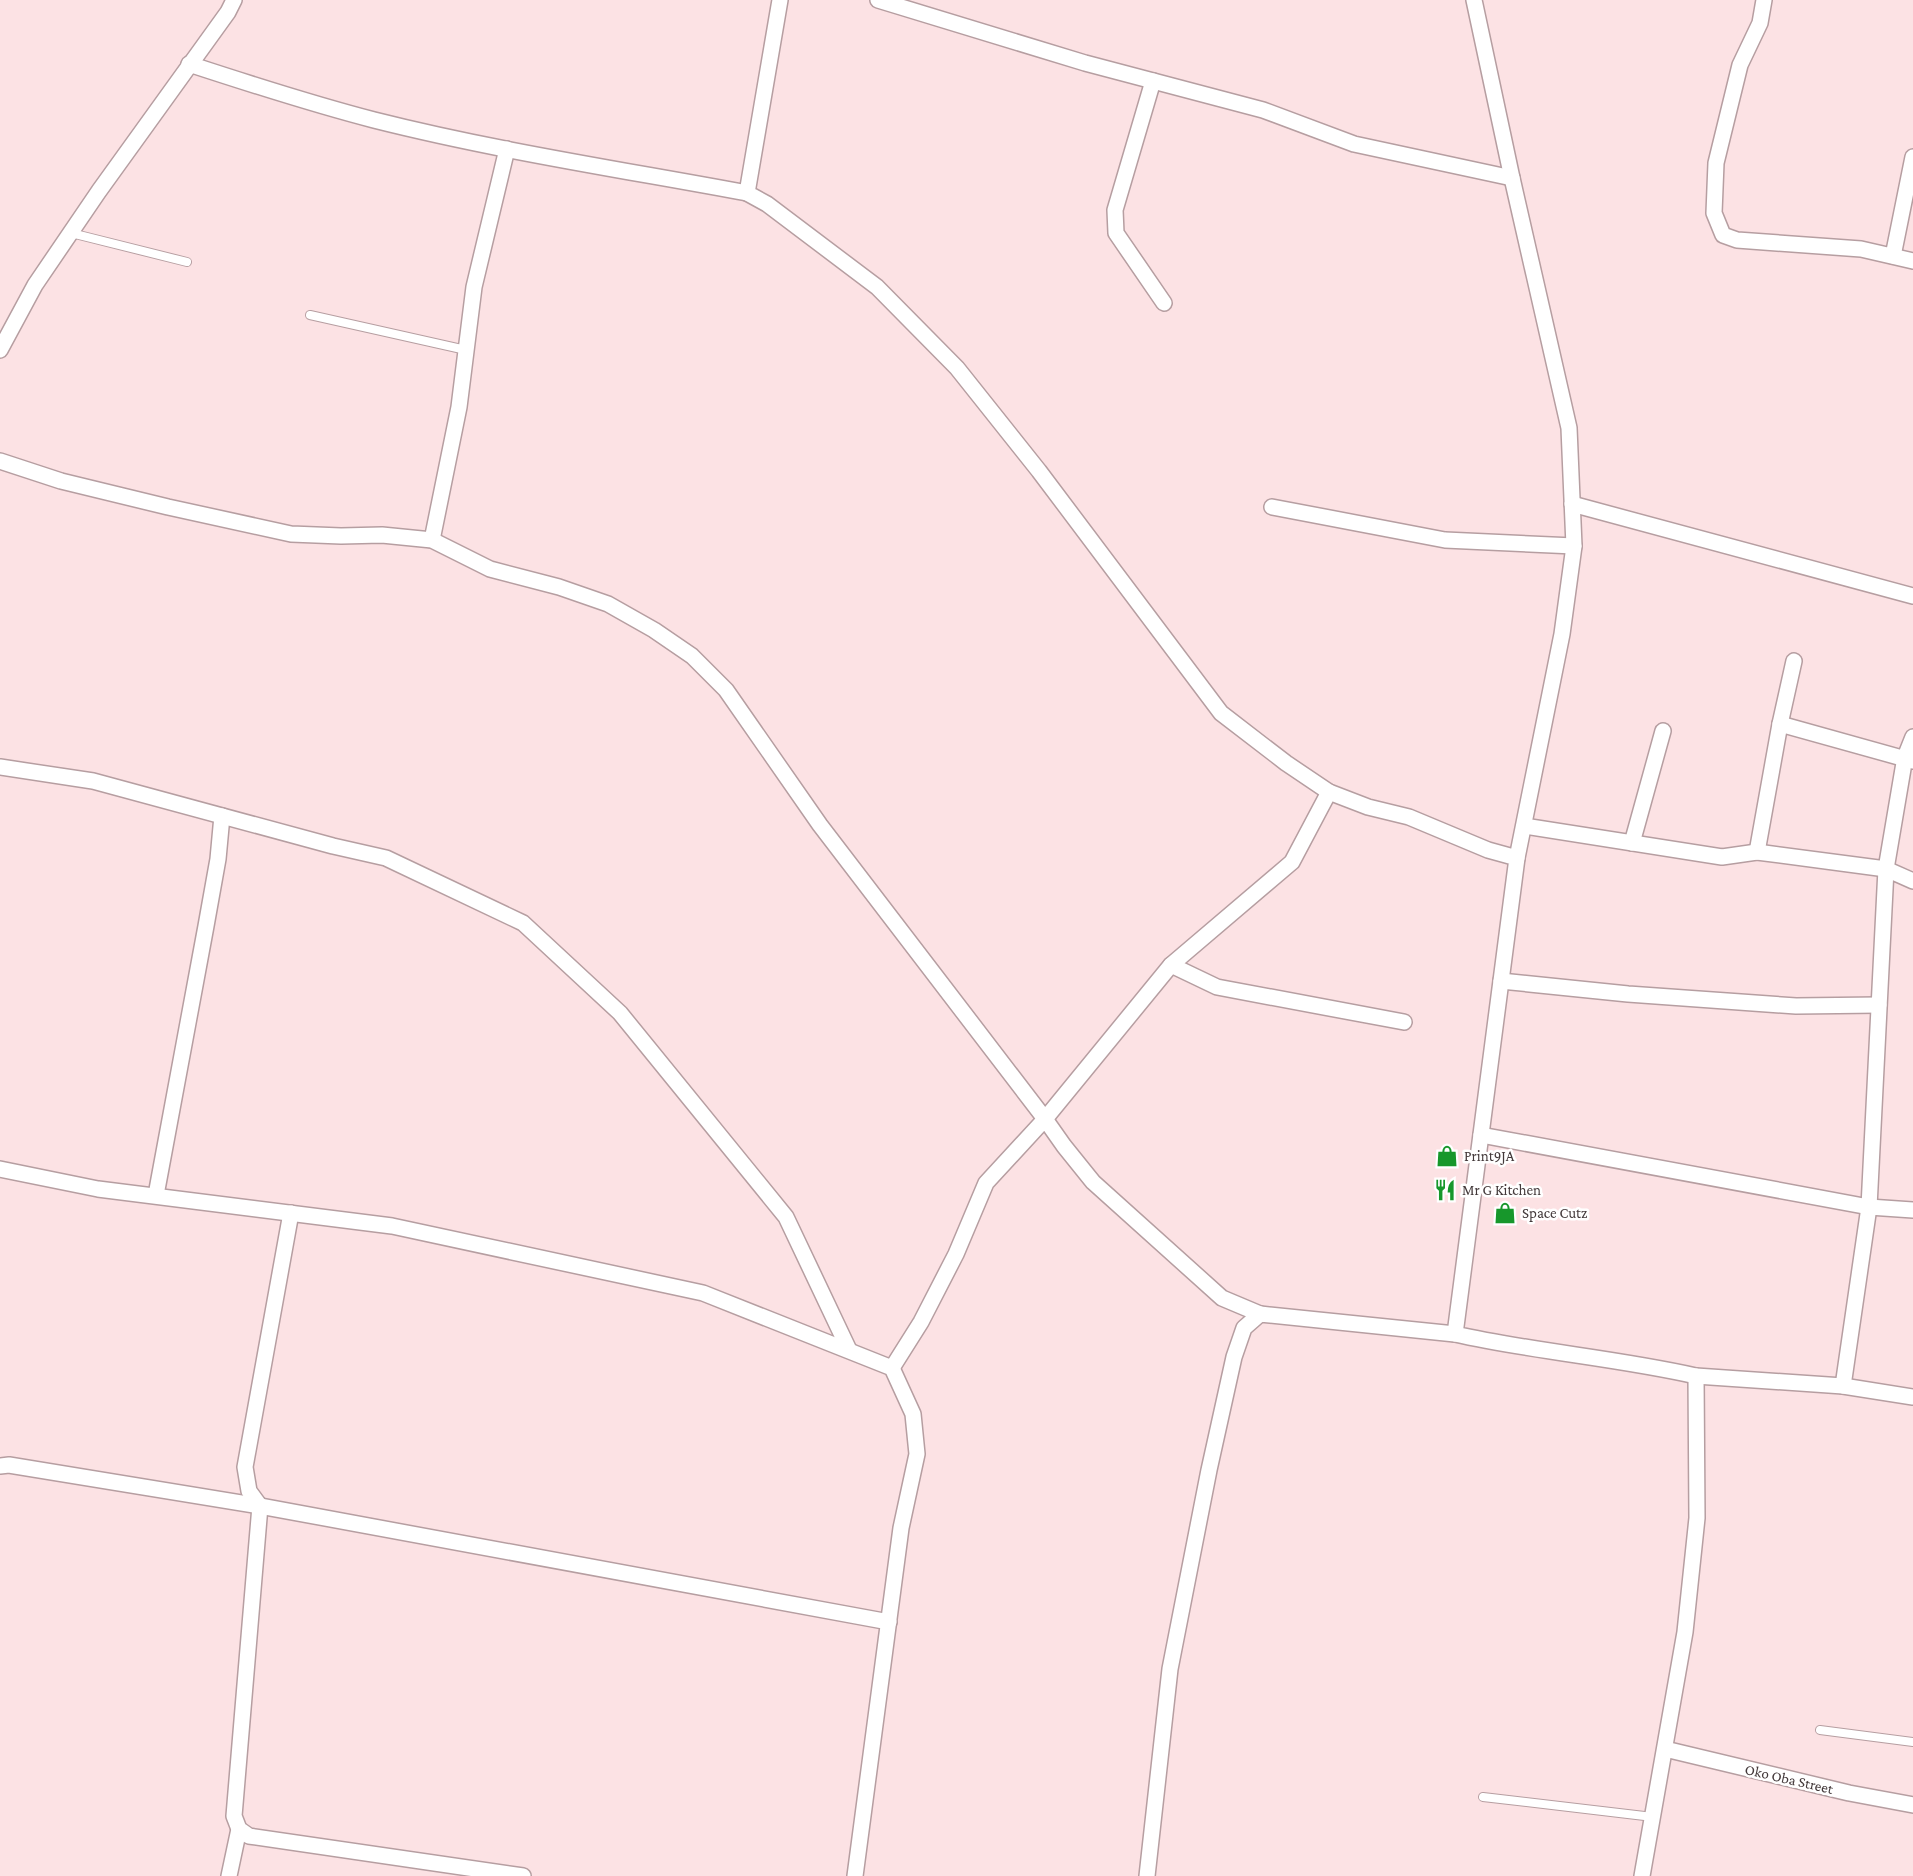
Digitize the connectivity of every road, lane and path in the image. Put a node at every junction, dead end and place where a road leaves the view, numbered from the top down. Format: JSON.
{"nodes":[{"id":1,"x":234,"y":0,"type":"edge"},
{"id":2,"x":780,"y":0,"type":"edge"},
{"id":3,"x":878,"y":0,"type":"edge"},
{"id":4,"x":1474,"y":0,"type":"edge"},
{"id":5,"x":1764,"y":0,"type":"edge"},
{"id":6,"x":189,"y":64,"type":"junction"},
{"id":7,"x":1152,"y":81,"type":"junction"},
{"id":8,"x":507,"y":149,"type":"junction"},
{"id":9,"x":1913,"y":157,"type":"edge"},
{"id":10,"x":1512,"y":178,"type":"junction"},
{"id":11,"x":747,"y":193,"type":"junction"},
{"id":12,"x":71,"y":233,"type":"junction"},
{"id":13,"x":1893,"y":256,"type":"junction"},
{"id":14,"x":1913,"y":261,"type":"edge"},
{"id":15,"x":187,"y":262,"type":"dead end"},
{"id":16,"x":1164,"y":303,"type":"dead end"},
{"id":17,"x":310,"y":315,"type":"dead end"},
{"id":18,"x":0,"y":350,"type":"edge"},
{"id":19,"x":466,"y":350,"type":"junction"},
{"id":20,"x":0,"y":461,"type":"edge"},
{"id":21,"x":1572,"y":504,"type":"junction"},
{"id":22,"x":1272,"y":507,"type":"dead end"},
{"id":23,"x":432,"y":540,"type":"junction"},
{"id":24,"x":1574,"y":546,"type":"junction"},
{"id":25,"x":1913,"y":596,"type":"edge"},
{"id":26,"x":1794,"y":660,"type":"dead end"},
{"id":27,"x":1780,"y":724,"type":"junction"},
{"id":28,"x":1663,"y":731,"type":"dead end"},
{"id":29,"x":1913,"y":737,"type":"edge"},
{"id":30,"x":1909,"y":759,"type":"edge"},
{"id":31,"x":0,"y":766,"type":"edge"},
{"id":32,"x":1329,"y":792,"type":"junction"},
{"id":33,"x":222,"y":816,"type":"junction"},
{"id":34,"x":1524,"y":826,"type":"junction"},
{"id":35,"x":1632,"y":843,"type":"junction"},
{"id":36,"x":1757,"y":852,"type":"junction"},
{"id":37,"x":1517,"y":858,"type":"junction"},
{"id":38,"x":1886,"y":869,"type":"junction"},
{"id":39,"x":1913,"y":881,"type":"edge"},
{"id":40,"x":1171,"y":964,"type":"junction"},
{"id":41,"x":1501,"y":981,"type":"junction"},
{"id":42,"x":1879,"y":1005,"type":"junction"},
{"id":43,"x":1404,"y":1022,"type":"dead end"},
{"id":44,"x":1045,"y":1119,"type":"junction"},
{"id":45,"x":1481,"y":1135,"type":"junction"},
{"id":46,"x":0,"y":1169,"type":"edge"},
{"id":47,"x":156,"y":1195,"type":"junction"},
{"id":48,"x":1869,"y":1207,"type":"junction"},
{"id":49,"x":1913,"y":1210,"type":"edge"},
{"id":50,"x":291,"y":1213,"type":"junction"},
{"id":51,"x":1260,"y":1314,"type":"junction"},
{"id":52,"x":1455,"y":1334,"type":"junction"},
{"id":53,"x":849,"y":1350,"type":"junction"},
{"id":54,"x":892,"y":1368,"type":"junction"},
{"id":55,"x":1696,"y":1376,"type":"junction"},
{"id":56,"x":1843,"y":1386,"type":"junction"},
{"id":57,"x":1913,"y":1397,"type":"edge"},
{"id":58,"x":0,"y":1466,"type":"edge"},
{"id":59,"x":260,"y":1506,"type":"junction"},
{"id":60,"x":889,"y":1622,"type":"junction"},
{"id":61,"x":1820,"y":1730,"type":"dead end"},
{"id":62,"x":1913,"y":1742,"type":"edge"},
{"id":63,"x":1665,"y":1749,"type":"junction"},
{"id":64,"x":1483,"y":1797,"type":"dead end"},
{"id":65,"x":1913,"y":1805,"type":"edge"},
{"id":66,"x":1653,"y":1817,"type":"junction"},
{"id":67,"x":239,"y":1829,"type":"junction"},
{"id":68,"x":228,"y":1876,"type":"edge"},
{"id":69,"x":523,"y":1876,"type":"edge"},
{"id":70,"x":855,"y":1876,"type":"edge"},
{"id":71,"x":1147,"y":1876,"type":"edge"},
{"id":72,"x":1642,"y":1876,"type":"edge"}],
"edges":[{"from":1,"to":6,"type":"street"},
{"from":2,"to":11,"type":"street"},
{"from":3,"to":7,"type":"street"},
{"from":4,"to":10,"type":"street"},
{"from":5,"to":13,"type":"street"},
{"from":6,"to":8,"type":"street"},
{"from":6,"to":12,"type":"street"},
{"from":7,"to":10,"type":"street"},
{"from":7,"to":16,"type":"street"},
{"from":8,"to":11,"type":"street"},
{"from":8,"to":19,"type":"street"},
{"from":9,"to":13,"type":"street"},
{"from":10,"to":21,"type":"street"},
{"from":11,"to":32,"type":"street"},
{"from":12,"to":15,"type":"lane"},
{"from":12,"to":18,"type":"street"},
{"from":13,"to":14,"type":"street"},
{"from":17,"to":19,"type":"lane"},
{"from":19,"to":23,"type":"street"},
{"from":20,"to":23,"type":"street"},
{"from":21,"to":24,"type":"street"},
{"from":21,"to":25,"type":"street"},
{"from":22,"to":24,"type":"street"},
{"from":23,"to":44,"type":"street"},
{"from":24,"to":34,"type":"street"},
{"from":26,"to":27,"type":"street"},
{"from":27,"to":30,"type":"street"},
{"from":27,"to":36,"type":"street"},
{"from":28,"to":35,"type":"street"},
{"from":29,"to":30,"type":"street"},
{"from":30,"to":38,"type":"street"},
{"from":31,"to":33,"type":"street"},
{"from":32,"to":37,"type":"street"},
{"from":32,"to":40,"type":"street"},
{"from":33,"to":47,"type":"street"},
{"from":33,"to":53,"type":"street"},
{"from":34,"to":35,"type":"street"},
{"from":34,"to":37,"type":"street"},
{"from":35,"to":36,"type":"street"},
{"from":36,"to":38,"type":"street"},
{"from":37,"to":41,"type":"street"},
{"from":38,"to":39,"type":"street"},
{"from":38,"to":42,"type":"street"},
{"from":40,"to":43,"type":"street"},
{"from":40,"to":44,"type":"street"},
{"from":41,"to":42,"type":"street"},
{"from":41,"to":45,"type":"street"},
{"from":42,"to":48,"type":"street"},
{"from":44,"to":51,"type":"street"},
{"from":44,"to":54,"type":"street"},
{"from":45,"to":48,"type":"street"},
{"from":45,"to":52,"type":"street"},
{"from":46,"to":47,"type":"street"},
{"from":47,"to":50,"type":"street"},
{"from":48,"to":49,"type":"street"},
{"from":48,"to":56,"type":"street"},
{"from":50,"to":53,"type":"street"},
{"from":50,"to":59,"type":"street"},
{"from":51,"to":52,"type":"street"},
{"from":51,"to":71,"type":"street"},
{"from":52,"to":55,"type":"street"},
{"from":53,"to":54,"type":"street"},
{"from":54,"to":60,"type":"street"},
{"from":55,"to":56,"type":"street"},
{"from":55,"to":63,"type":"street"},
{"from":56,"to":57,"type":"street"},
{"from":58,"to":59,"type":"street"},
{"from":59,"to":60,"type":"street"},
{"from":59,"to":67,"type":"street"},
{"from":60,"to":70,"type":"street"},
{"from":61,"to":62,"type":"lane"},
{"from":63,"to":65,"type":"street","name":"Oko Oba Street"},
{"from":63,"to":66,"type":"street"},
{"from":64,"to":66,"type":"lane"},
{"from":66,"to":72,"type":"street"},
{"from":67,"to":68,"type":"street"},
{"from":67,"to":69,"type":"street"}]}
